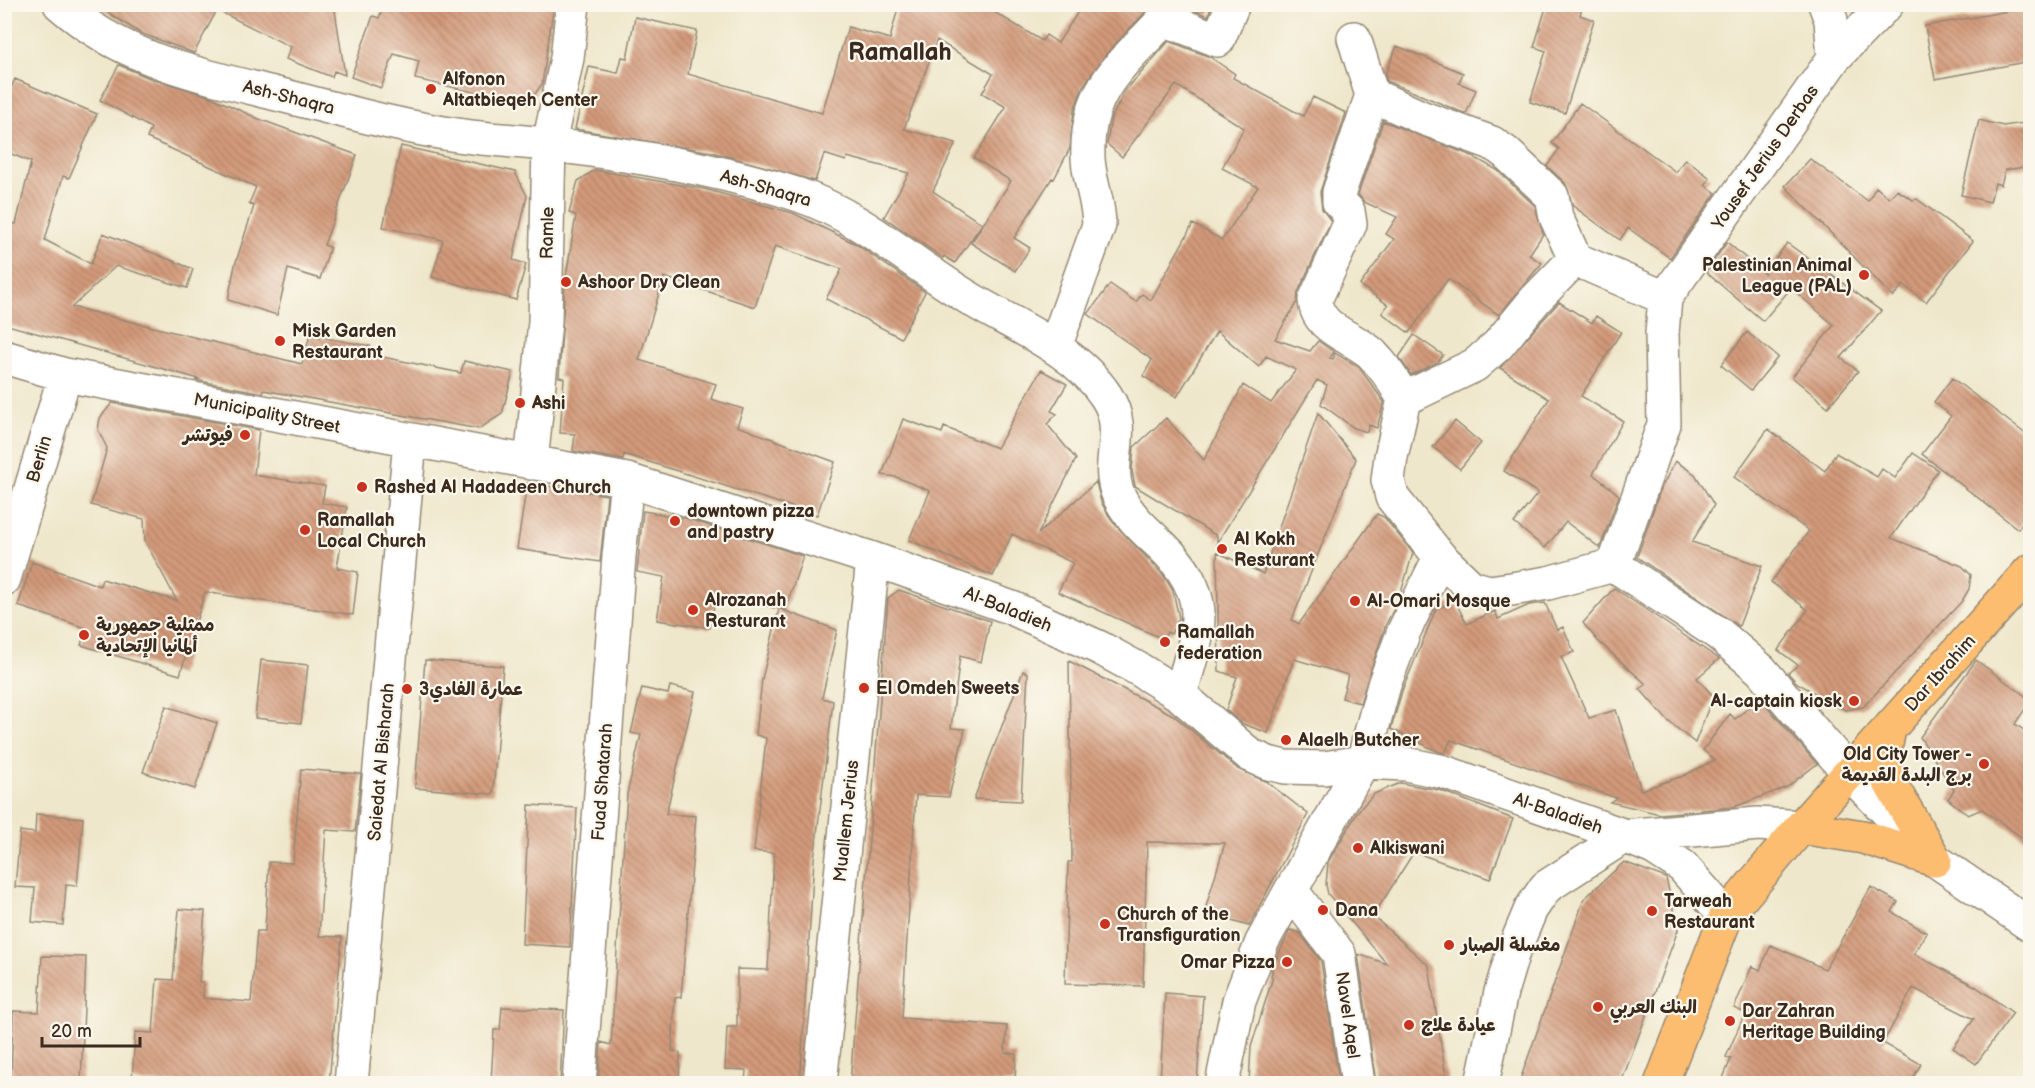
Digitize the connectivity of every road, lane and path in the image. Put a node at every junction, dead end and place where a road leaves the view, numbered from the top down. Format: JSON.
{"nodes":[{"id":1,"x":60,"y":4,"type":"edge"},
{"id":2,"x":573,"y":4,"type":"edge"},
{"id":3,"x":1233,"y":4,"type":"edge"},
{"id":4,"x":1825,"y":4,"type":"edge"},
{"id":5,"x":1887,"y":4,"type":"edge"},
{"id":6,"x":1354,"y":38,"type":"dead end"},
{"id":7,"x":1834,"y":58,"type":"junction"},
{"id":8,"x":1372,"y":95,"type":"junction"},
{"id":9,"x":549,"y":144,"type":"junction"},
{"id":10,"x":1575,"y":259,"type":"junction"},
{"id":11,"x":1665,"y":298,"type":"junction"},
{"id":12,"x":1054,"y":347,"type":"junction"},
{"id":13,"x":4,"y":357,"type":"edge"},
{"id":14,"x":65,"y":375,"type":"junction"},
{"id":15,"x":1404,"y":399,"type":"junction"},
{"id":16,"x":410,"y":441,"type":"junction"},
{"id":17,"x":531,"y":462,"type":"junction"},
{"id":18,"x":627,"y":480,"type":"junction"},
{"id":19,"x":1440,"y":557,"type":"junction"},
{"id":20,"x":873,"y":560,"type":"junction"},
{"id":21,"x":1614,"y":565,"type":"junction"},
{"id":22,"x":2031,"y":571,"type":"edge"},
{"id":23,"x":4,"y":579,"type":"edge"},
{"id":24,"x":1180,"y":695,"type":"junction"},
{"id":25,"x":1889,"y":729,"type":"junction"},
{"id":26,"x":1363,"y":762,"type":"junction"},
{"id":27,"x":1850,"y":774,"type":"junction"},
{"id":28,"x":1801,"y":826,"type":"junction"},
{"id":29,"x":1625,"y":836,"type":"junction"},
{"id":30,"x":1935,"y":860,"type":"junction"},
{"id":31,"x":1291,"y":890,"type":"junction"},
{"id":32,"x":1726,"y":916,"type":"junction"},
{"id":33,"x":2031,"y":925,"type":"edge"},
{"id":34,"x":351,"y":1083,"type":"edge"},
{"id":35,"x":579,"y":1083,"type":"edge"},
{"id":36,"x":820,"y":1083,"type":"edge"},
{"id":37,"x":1222,"y":1083,"type":"edge"},
{"id":38,"x":1358,"y":1083,"type":"edge"},
{"id":39,"x":1482,"y":1083,"type":"edge"},
{"id":40,"x":1661,"y":1083,"type":"edge"}],
"edges":[{"from":1,"to":9,"type":"street","name":"Ash-Shaqra"},
{"from":2,"to":9,"type":"street","name":"Ramle"},
{"from":3,"to":12,"type":"street"},
{"from":4,"to":7,"type":"street"},
{"from":5,"to":7,"type":"street","name":"Yousef Jerius Derbas"},
{"from":6,"to":8,"type":"street"},
{"from":7,"to":11,"type":"street","name":"Yousef Jerius Derbas"},
{"from":8,"to":10,"type":"street"},
{"from":8,"to":15,"type":"street"},
{"from":9,"to":12,"type":"street","name":"Ash-Shaqra"},
{"from":9,"to":17,"type":"street","name":"Ramle"},
{"from":10,"to":11,"type":"street"},
{"from":10,"to":15,"type":"street"},
{"from":11,"to":21,"type":"street"},
{"from":12,"to":24,"type":"street","name":"Ash-Shaqra"},
{"from":13,"to":14,"type":"street","name":"Municipality Street"},
{"from":14,"to":16,"type":"street","name":"Municipality Street"},
{"from":14,"to":23,"type":"street","name":"Berlin"},
{"from":15,"to":19,"type":"street"},
{"from":16,"to":17,"type":"street","name":"Municipality Street"},
{"from":16,"to":34,"type":"street","name":"Saiedat Al Bisharah"},
{"from":17,"to":18,"type":"street","name":"Municipality Street"},
{"from":18,"to":20,"type":"street","name":"Al-Baladieh"},
{"from":18,"to":35,"type":"street","name":"Fuad Shatarah"},
{"from":19,"to":21,"type":"street"},
{"from":19,"to":26,"type":"street"},
{"from":20,"to":24,"type":"street","name":"Al-Baladieh"},
{"from":20,"to":36,"type":"street","name":"Muallem Jerius"},
{"from":21,"to":27,"type":"street"},
{"from":22,"to":25,"type":"main road","name":"Dar Ibrahim"},
{"from":24,"to":26,"type":"street","name":"Al-Baladieh"},
{"from":25,"to":27,"type":"main road","name":"Dar Ibrahim"},
{"from":25,"to":30,"type":"main road"},
{"from":26,"to":29,"type":"street","name":"Al-Baladieh"},
{"from":26,"to":31,"type":"street"},
{"from":27,"to":28,"type":"main road","name":"Dar Ibrahim"},
{"from":27,"to":30,"type":"street"},
{"from":28,"to":29,"type":"street"},
{"from":28,"to":30,"type":"main road"},
{"from":28,"to":32,"type":"main road","name":"Dar Ibrahim"},
{"from":29,"to":32,"type":"street","name":"Al-Baladieh"},
{"from":29,"to":39,"type":"street"},
{"from":30,"to":33,"type":"street"},
{"from":31,"to":37,"type":"street"},
{"from":31,"to":38,"type":"street","name":"Navel Aqel"},
{"from":32,"to":40,"type":"main road","name":"Dar Ibrahim"}]}
